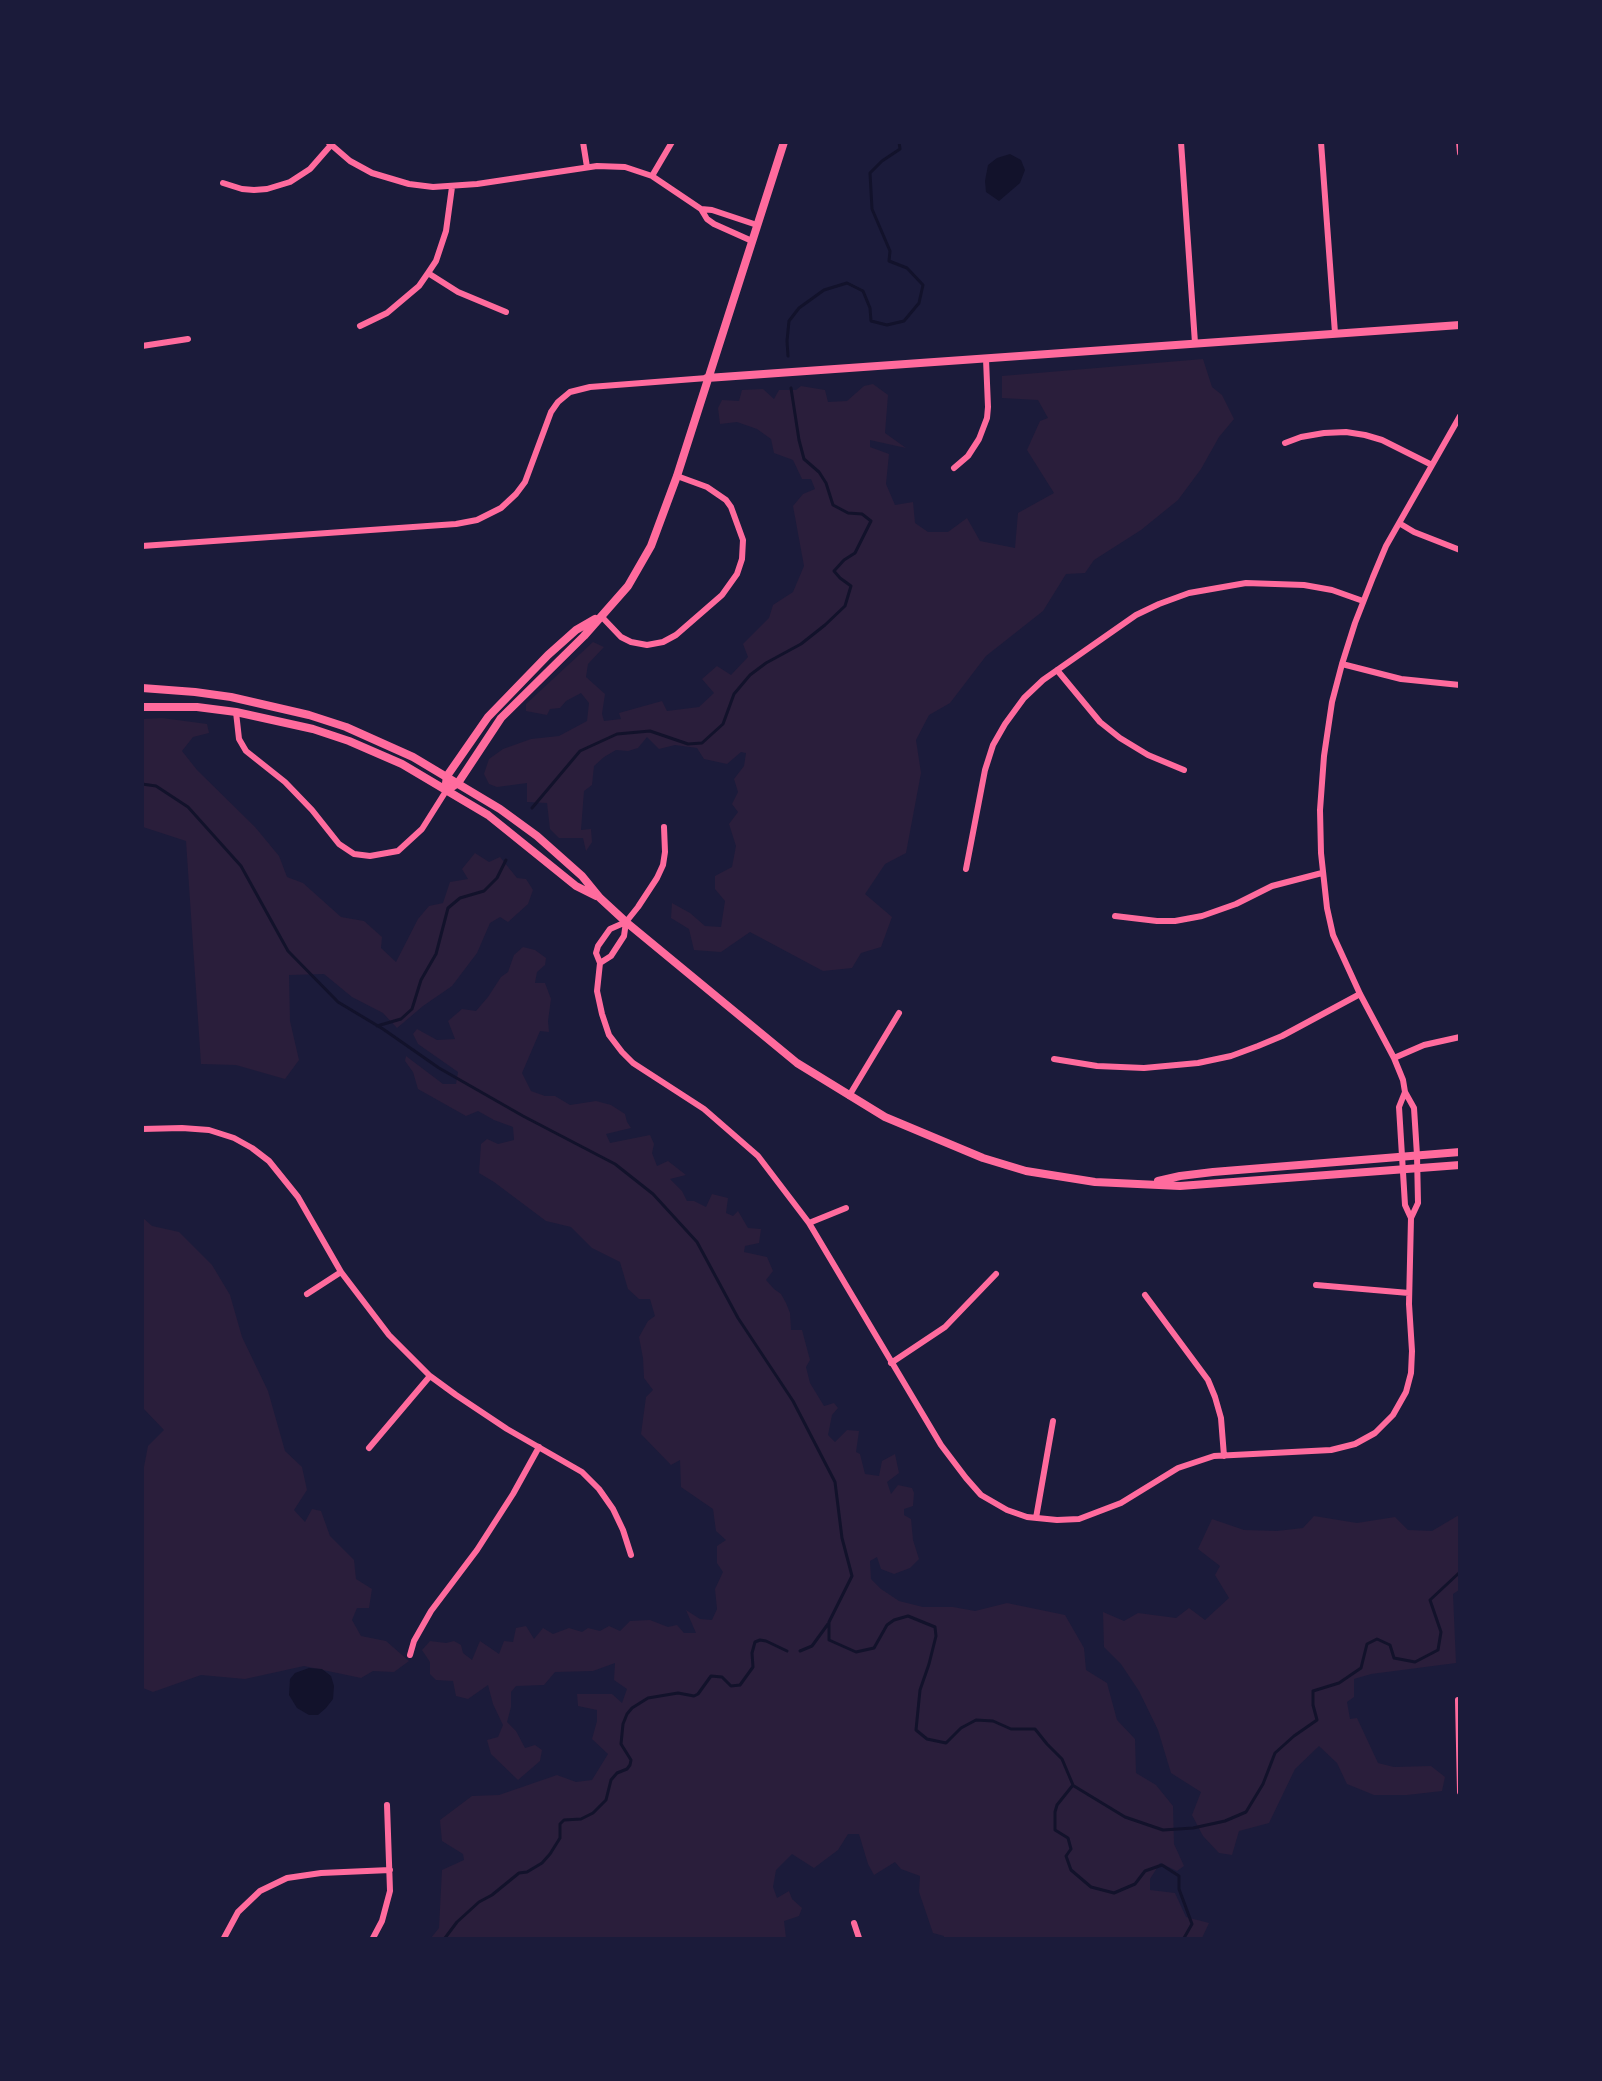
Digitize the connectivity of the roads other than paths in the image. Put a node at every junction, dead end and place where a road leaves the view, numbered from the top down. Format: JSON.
{"nodes":[{"id":1,"x":583,"y":142,"type":"edge"},
{"id":2,"x":672,"y":142,"type":"edge"},
{"id":3,"x":784,"y":142,"type":"edge"},
{"id":4,"x":1182,"y":142,"type":"edge"},
{"id":5,"x":1321,"y":142,"type":"edge"},
{"id":6,"x":1459,"y":142,"type":"edge"},
{"id":7,"x":330,"y":144,"type":"edge"},
{"id":8,"x":1460,"y":153,"type":"edge"},
{"id":9,"x":587,"y":167,"type":"junction"},
{"id":10,"x":652,"y":176,"type":"junction"},
{"id":11,"x":223,"y":183,"type":"dead end"},
{"id":12,"x":452,"y":187,"type":"junction"},
{"id":13,"x":701,"y":209,"type":"junction"},
{"id":14,"x":757,"y":225,"type":"junction"},
{"id":15,"x":752,"y":241,"type":"junction"},
{"id":16,"x":428,"y":273,"type":"junction"},
{"id":17,"x":506,"y":312,"type":"dead end"},
{"id":18,"x":1460,"y":325,"type":"edge"},
{"id":19,"x":360,"y":326,"type":"dead end"},
{"id":20,"x":1335,"y":333,"type":"junction"},
{"id":21,"x":188,"y":339,"type":"dead end"},
{"id":22,"x":1195,"y":343,"type":"junction"},
{"id":23,"x":142,"y":346,"type":"edge"},
{"id":24,"x":986,"y":359,"type":"junction"},
{"id":25,"x":707,"y":378,"type":"junction"},
{"id":26,"x":1460,"y":416,"type":"edge"},
{"id":27,"x":1285,"y":443,"type":"dead end"},
{"id":28,"x":1432,"y":465,"type":"junction"},
{"id":29,"x":954,"y":468,"type":"dead end"},
{"id":30,"x":677,"y":476,"type":"junction"},
{"id":31,"x":1400,"y":523,"type":"junction"},
{"id":32,"x":142,"y":546,"type":"edge"},
{"id":33,"x":1460,"y":550,"type":"edge"},
{"id":34,"x":1363,"y":602,"type":"junction"},
{"id":35,"x":601,"y":616,"type":"junction"},
{"id":36,"x":1342,"y":664,"type":"junction"},
{"id":37,"x":1057,"y":670,"type":"junction"},
{"id":38,"x":1460,"y":686,"type":"edge"},
{"id":39,"x":142,"y":688,"type":"edge"},
{"id":40,"x":142,"y":707,"type":"edge"},
{"id":41,"x":236,"y":712,"type":"junction"},
{"id":42,"x":1184,"y":770,"type":"dead end"},
{"id":43,"x":447,"y":776,"type":"junction"},
{"id":44,"x":458,"y":783,"type":"junction"},
{"id":45,"x":446,"y":791,"type":"junction"},
{"id":46,"x":664,"y":827,"type":"dead end"},
{"id":47,"x":966,"y":869,"type":"dead end"},
{"id":48,"x":1322,"y":873,"type":"junction"},
{"id":49,"x":600,"y":898,"type":"junction"},
{"id":50,"x":1115,"y":916,"type":"dead end"},
{"id":51,"x":626,"y":922,"type":"junction"},
{"id":52,"x":600,"y":963,"type":"junction"},
{"id":53,"x":1360,"y":994,"type":"junction"},
{"id":54,"x":899,"y":1013,"type":"dead end"},
{"id":55,"x":1460,"y":1037,"type":"edge"},
{"id":56,"x":1394,"y":1058,"type":"junction"},
{"id":57,"x":1054,"y":1059,"type":"dead end"},
{"id":58,"x":1405,"y":1092,"type":"junction"},
{"id":59,"x":849,"y":1096,"type":"junction"},
{"id":60,"x":142,"y":1129,"type":"edge"},
{"id":61,"x":1460,"y":1152,"type":"edge"},
{"id":62,"x":1417,"y":1155,"type":"junction"},
{"id":63,"x":1402,"y":1156,"type":"junction"},
{"id":64,"x":1460,"y":1165,"type":"edge"},
{"id":65,"x":1417,"y":1168,"type":"junction"},
{"id":66,"x":1403,"y":1169,"type":"junction"},
{"id":67,"x":1148,"y":1183,"type":"junction"},
{"id":68,"x":846,"y":1208,"type":"dead end"},
{"id":69,"x":1412,"y":1218,"type":"junction"},
{"id":70,"x":809,"y":1223,"type":"junction"},
{"id":71,"x":341,"y":1272,"type":"junction"},
{"id":72,"x":996,"y":1274,"type":"dead end"},
{"id":73,"x":1316,"y":1285,"type":"dead end"},
{"id":74,"x":1409,"y":1293,"type":"junction"},
{"id":75,"x":307,"y":1294,"type":"dead end"},
{"id":76,"x":1146,"y":1295,"type":"dead end"},
{"id":77,"x":891,"y":1363,"type":"junction"},
{"id":78,"x":430,"y":1376,"type":"junction"},
{"id":79,"x":1053,"y":1421,"type":"dead end"},
{"id":80,"x":539,"y":1447,"type":"junction"},
{"id":81,"x":369,"y":1448,"type":"dead end"},
{"id":82,"x":1224,"y":1456,"type":"junction"},
{"id":83,"x":1036,"y":1518,"type":"junction"},
{"id":84,"x":631,"y":1555,"type":"dead end"},
{"id":85,"x":410,"y":1654,"type":"dead end"},
{"id":86,"x":1458,"y":1700,"type":"edge"},
{"id":87,"x":1460,"y":1792,"type":"edge"},
{"id":88,"x":387,"y":1805,"type":"dead end"},
{"id":89,"x":390,"y":1870,"type":"junction"},
{"id":90,"x":854,"y":1923,"type":"dead end"},
{"id":91,"x":224,"y":1938,"type":"edge"},
{"id":92,"x":373,"y":1938,"type":"edge"},
{"id":93,"x":860,"y":1938,"type":"edge"}],
"edges":[{"from":1,"to":9,"type":"street"},
{"from":2,"to":10,"type":"street"},
{"from":3,"to":14,"type":"street"},
{"from":4,"to":22,"type":"street"},
{"from":5,"to":20,"type":"street"},
{"from":6,"to":8,"type":"street"},
{"from":7,"to":11,"type":"street"},
{"from":7,"to":12,"type":"street"},
{"from":9,"to":10,"type":"street"},
{"from":9,"to":12,"type":"street"},
{"from":10,"to":13,"type":"street"},
{"from":12,"to":16,"type":"street"},
{"from":13,"to":14,"type":"street"},
{"from":13,"to":15,"type":"street"},
{"from":14,"to":15,"type":"street"},
{"from":15,"to":25,"type":"street"},
{"from":16,"to":17,"type":"street"},
{"from":16,"to":19,"type":"street"},
{"from":18,"to":20,"type":"street"},
{"from":20,"to":22,"type":"street"},
{"from":21,"to":23,"type":"street"},
{"from":22,"to":24,"type":"street"},
{"from":24,"to":25,"type":"street"},
{"from":24,"to":29,"type":"street"},
{"from":25,"to":30,"type":"street"},
{"from":25,"to":32,"type":"street"},
{"from":26,"to":28,"type":"street"},
{"from":27,"to":28,"type":"street"},
{"from":28,"to":31,"type":"street"},
{"from":30,"to":35,"type":"street"},
{"from":30,"to":35,"type":"street"},
{"from":31,"to":33,"type":"street"},
{"from":31,"to":34,"type":"street"},
{"from":34,"to":36,"type":"street"},
{"from":34,"to":37,"type":"street"},
{"from":35,"to":43,"type":"street"},
{"from":35,"to":44,"type":"street"},
{"from":36,"to":38,"type":"street"},
{"from":36,"to":48,"type":"street"},
{"from":37,"to":42,"type":"street"},
{"from":37,"to":47,"type":"street"},
{"from":39,"to":43,"type":"main road"},
{"from":40,"to":41,"type":"main road"},
{"from":41,"to":45,"type":"main road"},
{"from":41,"to":45,"type":"street"},
{"from":43,"to":44,"type":"main road"},
{"from":43,"to":45,"type":"street"},
{"from":44,"to":45,"type":"street"},
{"from":44,"to":49,"type":"main road"},
{"from":45,"to":49,"type":"main road"},
{"from":46,"to":51,"type":"street"},
{"from":48,"to":50,"type":"street"},
{"from":48,"to":53,"type":"street"},
{"from":49,"to":51,"type":"main road"},
{"from":51,"to":52,"type":"street"},
{"from":51,"to":52,"type":"street"},
{"from":51,"to":59,"type":"main road"},
{"from":52,"to":70,"type":"street"},
{"from":53,"to":56,"type":"street"},
{"from":53,"to":57,"type":"street"},
{"from":54,"to":59,"type":"street"},
{"from":55,"to":56,"type":"street"},
{"from":56,"to":58,"type":"street"},
{"from":58,"to":62,"type":"street"},
{"from":58,"to":63,"type":"street"},
{"from":59,"to":67,"type":"main road"},
{"from":60,"to":71,"type":"street"},
{"from":61,"to":62,"type":"main road"},
{"from":62,"to":63,"type":"main road"},
{"from":62,"to":65,"type":"street"},
{"from":63,"to":66,"type":"street"},
{"from":63,"to":67,"type":"main road"},
{"from":64,"to":65,"type":"main road"},
{"from":65,"to":66,"type":"main road"},
{"from":65,"to":69,"type":"street"},
{"from":66,"to":67,"type":"main road"},
{"from":66,"to":69,"type":"street"},
{"from":68,"to":70,"type":"street"},
{"from":69,"to":74,"type":"street"},
{"from":70,"to":77,"type":"street"},
{"from":71,"to":75,"type":"street"},
{"from":71,"to":78,"type":"street"},
{"from":72,"to":77,"type":"street"},
{"from":73,"to":74,"type":"street"},
{"from":74,"to":82,"type":"street"},
{"from":76,"to":82,"type":"street"},
{"from":77,"to":83,"type":"street"},
{"from":78,"to":80,"type":"street"},
{"from":78,"to":81,"type":"street"},
{"from":79,"to":83,"type":"street"},
{"from":80,"to":84,"type":"street"},
{"from":80,"to":85,"type":"street"},
{"from":82,"to":83,"type":"street"},
{"from":86,"to":87,"type":"street"},
{"from":88,"to":89,"type":"street"},
{"from":89,"to":91,"type":"street"},
{"from":89,"to":92,"type":"street"},
{"from":90,"to":93,"type":"street"}]}
